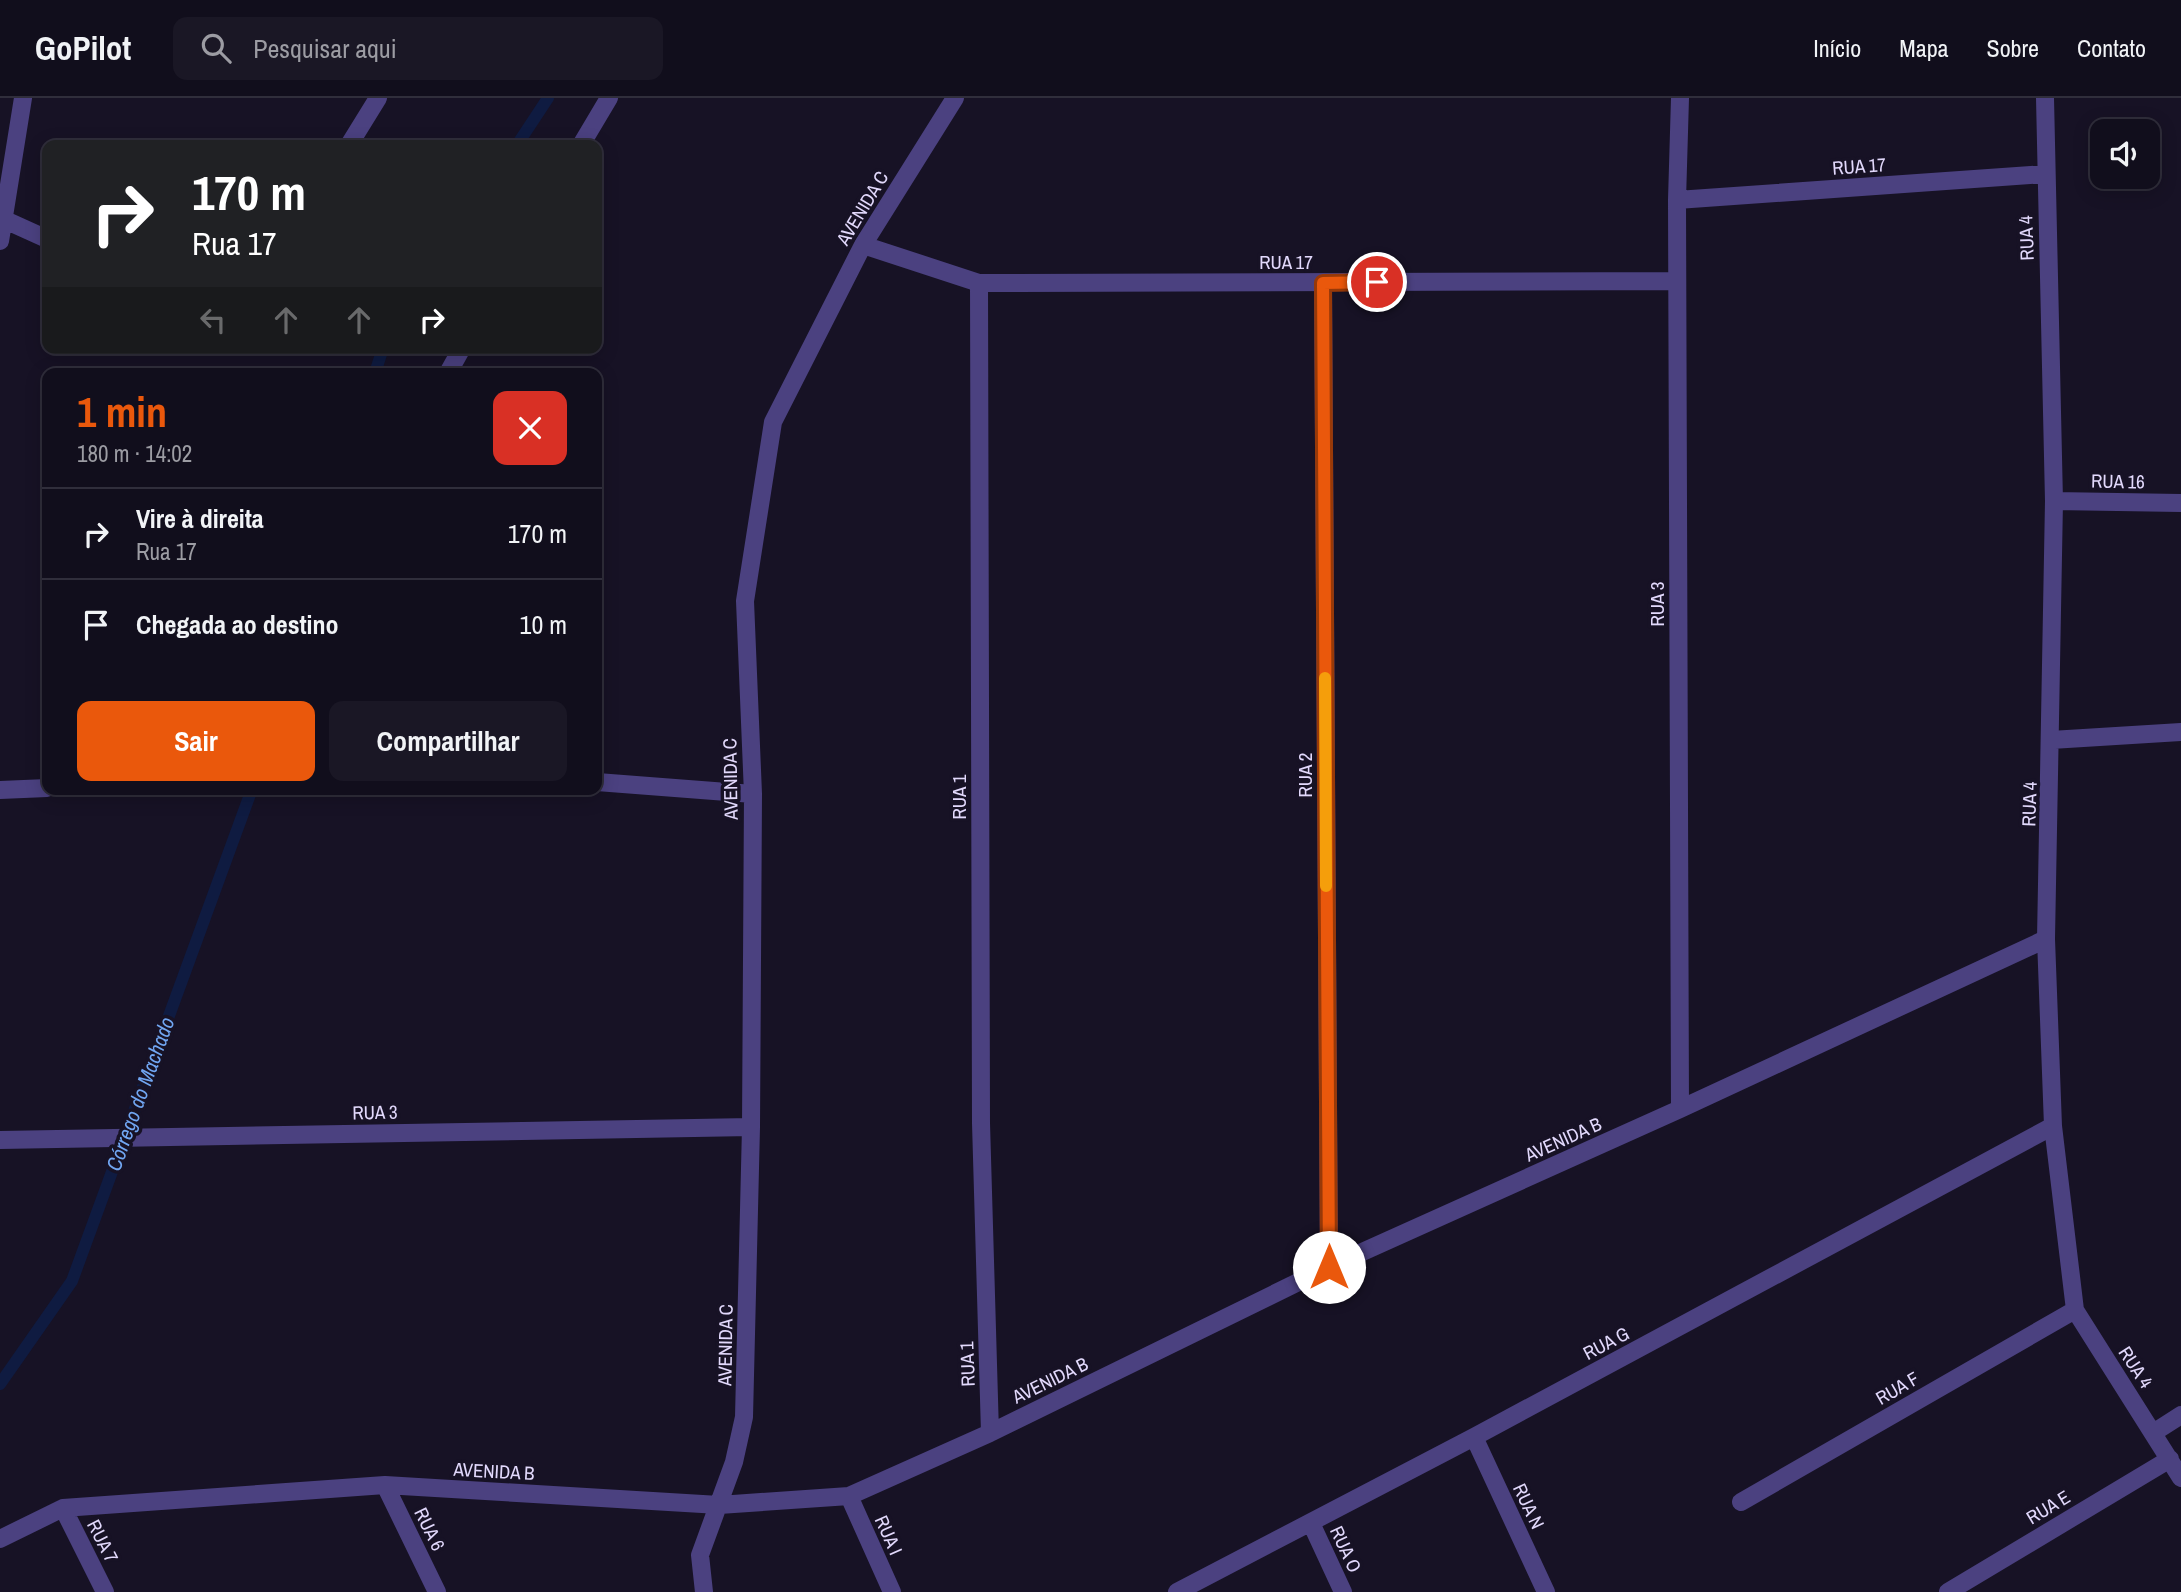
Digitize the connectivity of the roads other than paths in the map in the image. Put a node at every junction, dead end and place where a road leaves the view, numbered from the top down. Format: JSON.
{"nodes":[{"id":1,"x":23,"y":98,"type":"edge"},
{"id":2,"x":378,"y":98,"type":"edge"},
{"id":3,"x":609,"y":98,"type":"edge"},
{"id":4,"x":955,"y":98,"type":"edge"},
{"id":5,"x":1681,"y":98,"type":"edge"},
{"id":6,"x":2045,"y":98,"type":"edge"},
{"id":7,"x":352,"y":140,"type":"edge"},
{"id":8,"x":584,"y":140,"type":"edge"},
{"id":9,"x":2045,"y":174,"type":"junction"},
{"id":10,"x":1677,"y":200,"type":"junction"},
{"id":11,"x":5,"y":220,"type":"junction"},
{"id":12,"x":42,"y":237,"type":"edge"},
{"id":13,"x":0,"y":240,"type":"edge"},
{"id":14,"x":863,"y":244,"type":"junction"},
{"id":15,"x":1677,"y":281,"type":"junction"},
{"id":16,"x":979,"y":283,"type":"junction"},
{"id":17,"x":1323,"y":283,"type":"junction"},
{"id":18,"x":2054,"y":501,"type":"junction"},
{"id":19,"x":2181,"y":503,"type":"edge"},
{"id":20,"x":2181,"y":732,"type":"edge"},
{"id":21,"x":2051,"y":740,"type":"junction"},
{"id":22,"x":602,"y":782,"type":"edge"},
{"id":23,"x":42,"y":788,"type":"edge"},
{"id":24,"x":0,"y":790,"type":"edge"},
{"id":25,"x":753,"y":793,"type":"junction"},
{"id":26,"x":2046,"y":939,"type":"junction"},
{"id":27,"x":1680,"y":1109,"type":"junction"},
{"id":28,"x":2053,"y":1126,"type":"junction"},
{"id":29,"x":751,"y":1127,"type":"junction"},
{"id":30,"x":0,"y":1140,"type":"edge"},
{"id":31,"x":1329,"y":1267,"type":"junction"},
{"id":32,"x":2074,"y":1310,"type":"junction"},
{"id":33,"x":2181,"y":1415,"type":"edge"},
{"id":34,"x":990,"y":1433,"type":"junction"},
{"id":35,"x":2153,"y":1433,"type":"junction"},
{"id":36,"x":1474,"y":1437,"type":"junction"},
{"id":37,"x":2170,"y":1459,"type":"junction"},
{"id":38,"x":2181,"y":1478,"type":"edge"},
{"id":39,"x":385,"y":1485,"type":"junction"},
{"id":40,"x":849,"y":1496,"type":"junction"},
{"id":41,"x":1741,"y":1502,"type":"dead end"},
{"id":42,"x":719,"y":1505,"type":"junction"},
{"id":43,"x":63,"y":1508,"type":"junction"},
{"id":44,"x":1311,"y":1523,"type":"junction"},
{"id":45,"x":0,"y":1539,"type":"edge"},
{"id":46,"x":105,"y":1592,"type":"edge"},
{"id":47,"x":437,"y":1592,"type":"edge"},
{"id":48,"x":704,"y":1592,"type":"edge"},
{"id":49,"x":892,"y":1592,"type":"edge"},
{"id":50,"x":1177,"y":1592,"type":"edge"},
{"id":51,"x":1343,"y":1592,"type":"edge"},
{"id":52,"x":1546,"y":1592,"type":"edge"},
{"id":53,"x":1948,"y":1592,"type":"edge"}],
"edges":[{"from":1,"to":11,"type":"street"},
{"from":2,"to":7,"type":"street"},
{"from":3,"to":8,"type":"street"},
{"from":4,"to":14,"type":"street","name":"AVENIDA C"},
{"from":5,"to":10,"type":"street","name":"RUA 3"},
{"from":6,"to":9,"type":"street","name":"RUA 4"},
{"from":9,"to":10,"type":"street","name":"RUA 17"},
{"from":9,"to":18,"type":"street","name":"RUA 4"},
{"from":10,"to":15,"type":"street","name":"RUA 3"},
{"from":11,"to":12,"type":"street"},
{"from":11,"to":13,"type":"street"},
{"from":14,"to":16,"type":"street"},
{"from":14,"to":25,"type":"street","name":"AVENIDA C"},
{"from":15,"to":17,"type":"street","name":"RUA 17"},
{"from":15,"to":27,"type":"street","name":"RUA 3"},
{"from":16,"to":17,"type":"street","name":"RUA 17"},
{"from":16,"to":34,"type":"street","name":"RUA 1"},
{"from":17,"to":31,"type":"street","name":"RUA 2"},
{"from":18,"to":19,"type":"street","name":"RUA 16"},
{"from":18,"to":21,"type":"street","name":"RUA 4"},
{"from":20,"to":21,"type":"street"},
{"from":21,"to":26,"type":"street","name":"RUA 4"},
{"from":22,"to":25,"type":"street"},
{"from":23,"to":24,"type":"street"},
{"from":25,"to":29,"type":"street","name":"AVENIDA C"},
{"from":26,"to":27,"type":"street","name":"AVENIDA B"},
{"from":26,"to":28,"type":"street","name":"RUA 4"},
{"from":27,"to":31,"type":"street","name":"AVENIDA B"},
{"from":28,"to":32,"type":"street","name":"RUA 4"},
{"from":28,"to":36,"type":"street","name":"RUA G"},
{"from":29,"to":30,"type":"street","name":"RUA 3"},
{"from":29,"to":42,"type":"street","name":"AVENIDA C"},
{"from":31,"to":34,"type":"street","name":"AVENIDA B"},
{"from":32,"to":35,"type":"street","name":"RUA 4"},
{"from":32,"to":41,"type":"street","name":"RUA F"},
{"from":33,"to":35,"type":"street"},
{"from":34,"to":40,"type":"street","name":"AVENIDA B"},
{"from":35,"to":37,"type":"street","name":"RUA 4"},
{"from":36,"to":44,"type":"street","name":"RUA G"},
{"from":36,"to":52,"type":"street","name":"RUA N"},
{"from":37,"to":38,"type":"street","name":"RUA 4"},
{"from":37,"to":53,"type":"street","name":"RUA E"},
{"from":39,"to":42,"type":"street","name":"AVENIDA B"},
{"from":39,"to":43,"type":"street","name":"AVENIDA B"},
{"from":39,"to":47,"type":"street","name":"RUA 6"},
{"from":40,"to":42,"type":"street","name":"AVENIDA B"},
{"from":40,"to":49,"type":"street","name":"RUA I"},
{"from":42,"to":48,"type":"street","name":"AVENIDA C"},
{"from":43,"to":45,"type":"street","name":"AVENIDA B"},
{"from":43,"to":46,"type":"street","name":"RUA 7"},
{"from":44,"to":50,"type":"street","name":"RUA G"},
{"from":44,"to":51,"type":"street","name":"RUA O"}]}
